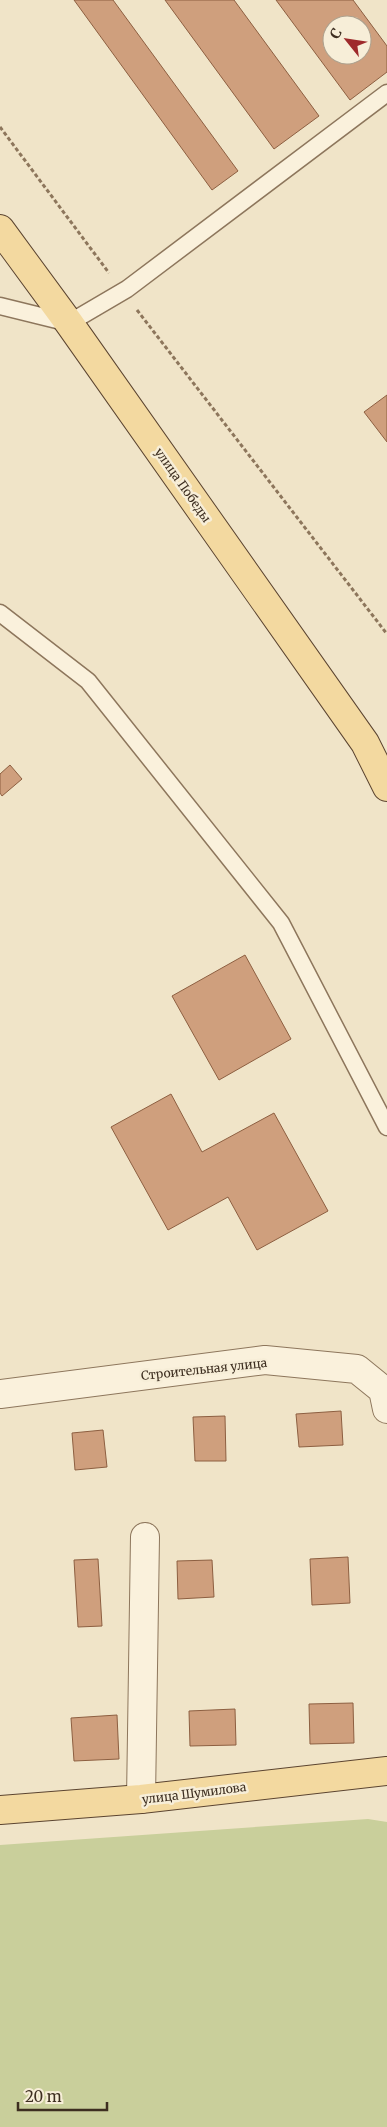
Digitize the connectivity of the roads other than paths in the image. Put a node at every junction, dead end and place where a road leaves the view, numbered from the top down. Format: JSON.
{"nodes":[{"id":1,"x":387,"y":94,"type":"edge"},
{"id":2,"x":0,"y":229,"type":"edge"},
{"id":3,"x":0,"y":306,"type":"edge"},
{"id":4,"x":69,"y":323,"type":"junction"},
{"id":5,"x":0,"y":613,"type":"edge"},
{"id":6,"x":365,"y":742,"type":"junction"},
{"id":7,"x":387,"y":761,"type":"edge"},
{"id":8,"x":387,"y":787,"type":"edge"},
{"id":9,"x":387,"y":1128,"type":"edge"},
{"id":10,"x":0,"y":1394,"type":"edge"},
{"id":11,"x":387,"y":1409,"type":"edge"},
{"id":12,"x":145,"y":1537,"type":"dead end"},
{"id":13,"x":387,"y":1771,"type":"edge"},
{"id":14,"x":141,"y":1799,"type":"junction"},
{"id":15,"x":0,"y":1810,"type":"edge"}],
"edges":[{"from":1,"to":4,"type":"lane"},
{"from":2,"to":4,"type":"main road","name":"улица Победы"},
{"from":3,"to":4,"type":"lane"},
{"from":4,"to":6,"type":"main road","name":"улица Победы"},
{"from":5,"to":9,"type":"lane"},
{"from":6,"to":7,"type":"main road","name":"улица Победы"},
{"from":6,"to":8,"type":"main road","name":"улица Победы"},
{"from":10,"to":11,"type":"street","name":"Строительная улица"},
{"from":12,"to":14,"type":"street"},
{"from":13,"to":14,"type":"main road","name":"улица Шумилова"},
{"from":14,"to":15,"type":"main road","name":"улица Шумилова"}]}
